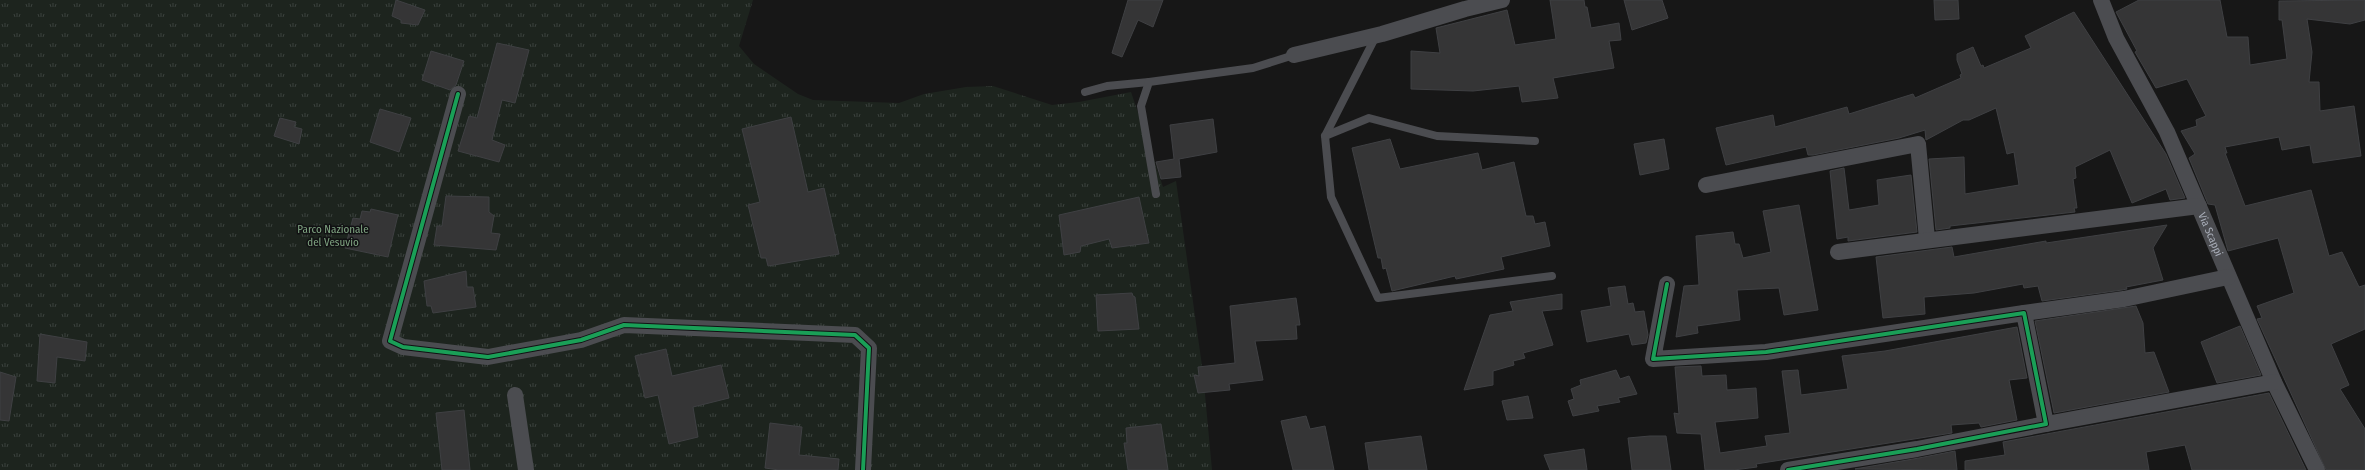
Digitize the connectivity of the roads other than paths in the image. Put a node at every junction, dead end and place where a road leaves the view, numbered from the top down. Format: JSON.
{"nodes":[{"id":1,"x":1502,"y":0,"type":"edge"},
{"id":2,"x":2101,"y":0,"type":"edge"},
{"id":3,"x":1376,"y":36,"type":"junction"},
{"id":4,"x":1294,"y":55,"type":"joint"},
{"id":5,"x":1149,"y":82,"type":"junction"},
{"id":6,"x":1085,"y":92,"type":"dead end"},
{"id":7,"x":458,"y":94,"type":"dead end"},
{"id":8,"x":1325,"y":136,"type":"junction"},
{"id":9,"x":1535,"y":141,"type":"dead end"},
{"id":10,"x":1706,"y":186,"type":"dead end"},
{"id":11,"x":1156,"y":194,"type":"dead end"},
{"id":12,"x":2199,"y":206,"type":"junction"},
{"id":13,"x":1927,"y":239,"type":"junction"},
{"id":14,"x":1838,"y":252,"type":"dead end"},
{"id":15,"x":1552,"y":276,"type":"dead end"},
{"id":16,"x":2228,"y":277,"type":"junction"},
{"id":17,"x":1667,"y":284,"type":"dead end"},
{"id":18,"x":2024,"y":313,"type":"junction"},
{"id":19,"x":2274,"y":382,"type":"junction"},
{"id":20,"x":515,"y":395,"type":"dead end"},
{"id":21,"x":2046,"y":424,"type":"junction"},
{"id":22,"x":526,"y":470,"type":"edge"},
{"id":23,"x":863,"y":470,"type":"edge"},
{"id":24,"x":1788,"y":470,"type":"edge"},
{"id":25,"x":2317,"y":470,"type":"edge"}],
"edges":[{"from":1,"to":3,"type":"street"},
{"from":2,"to":12,"type":"street","name":"Via Scappi"},
{"from":3,"to":4,"type":"street"},
{"from":3,"to":8,"type":"lane"},
{"from":4,"to":5,"type":"lane"},
{"from":5,"to":6,"type":"lane"},
{"from":5,"to":11,"type":"lane"},
{"from":7,"to":23,"type":"street"},
{"from":8,"to":9,"type":"lane"},
{"from":8,"to":15,"type":"lane"},
{"from":10,"to":13,"type":"street"},
{"from":12,"to":13,"type":"street"},
{"from":12,"to":16,"type":"street","name":"Via Scappi"},
{"from":13,"to":14,"type":"street"},
{"from":16,"to":18,"type":"street"},
{"from":16,"to":19,"type":"street","name":"Via Scappi"},
{"from":17,"to":18,"type":"street"},
{"from":18,"to":21,"type":"street"},
{"from":19,"to":21,"type":"street"},
{"from":19,"to":25,"type":"street","name":"Via Scappi"},
{"from":20,"to":22,"type":"street"},
{"from":21,"to":24,"type":"street"}]}
